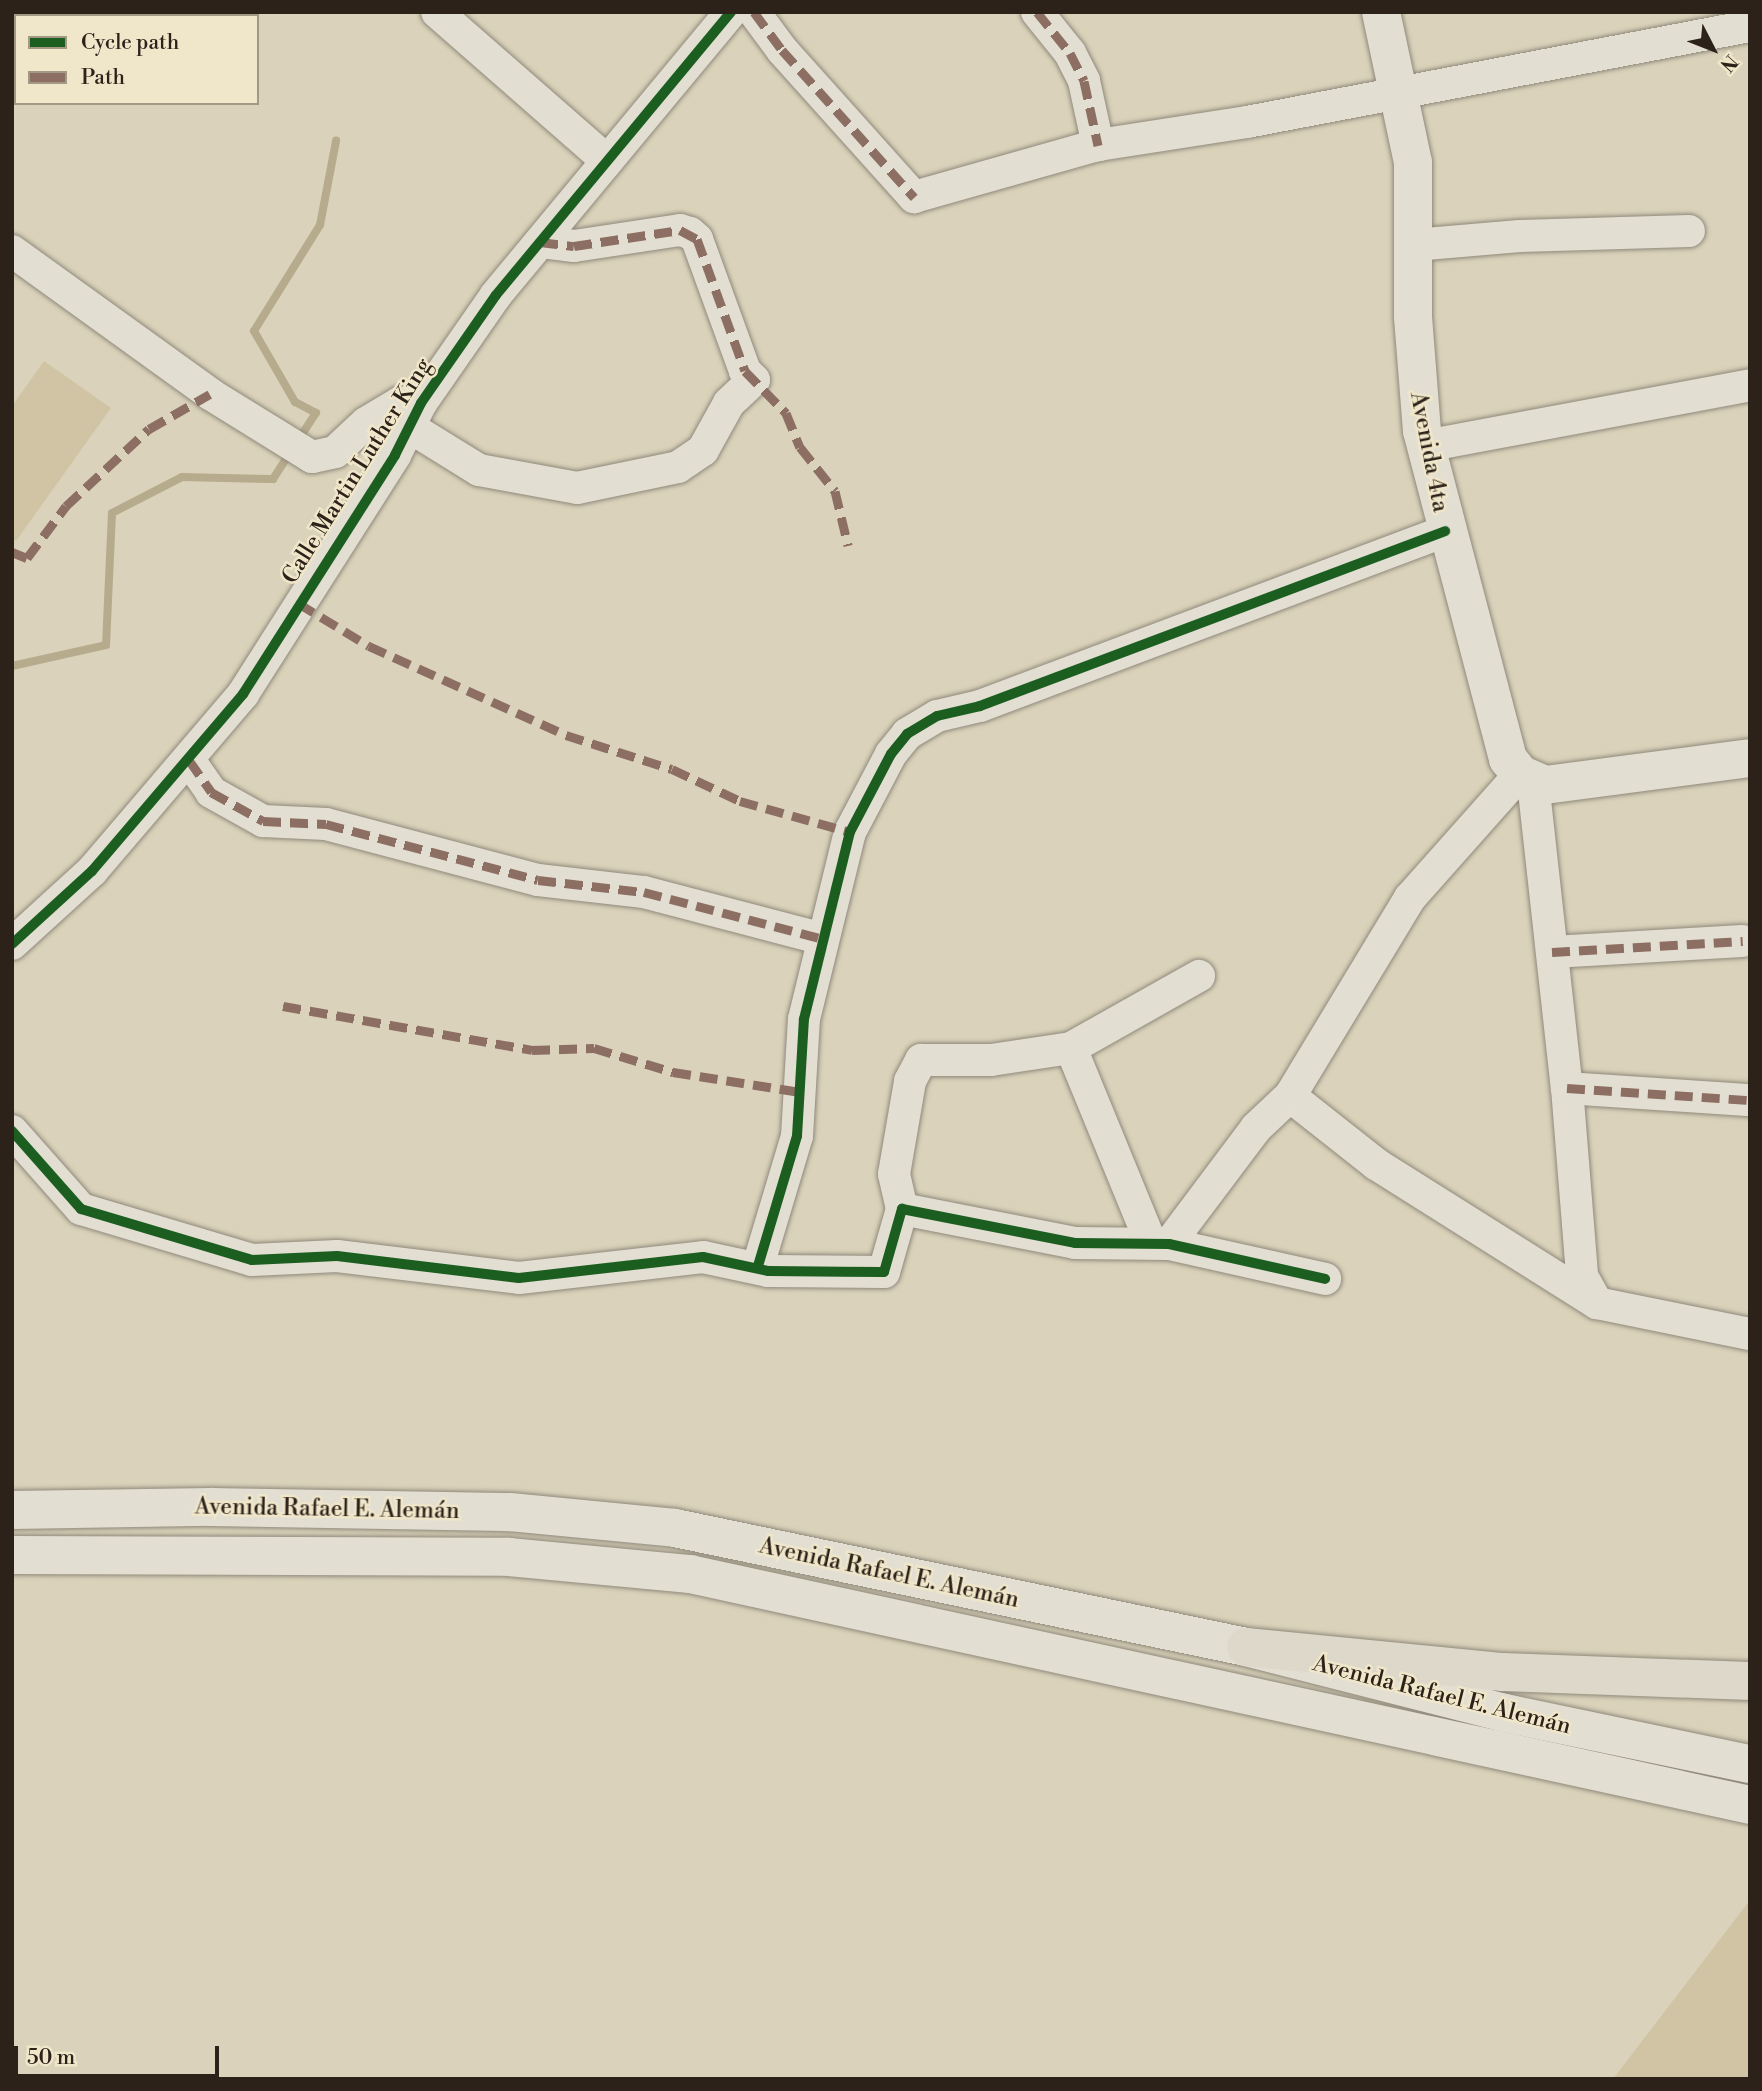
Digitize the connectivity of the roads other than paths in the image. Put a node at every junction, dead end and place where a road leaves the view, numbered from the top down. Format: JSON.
{"nodes":[{"id":1,"x":437,"y":12,"type":"edge"},
{"id":2,"x":731,"y":12,"type":"edge"},
{"id":3,"x":754,"y":12,"type":"edge"},
{"id":4,"x":1037,"y":12,"type":"edge"},
{"id":5,"x":1381,"y":12,"type":"edge"},
{"id":6,"x":1750,"y":26,"type":"edge"},
{"id":7,"x":1401,"y":91,"type":"junction"},
{"id":8,"x":1098,"y":145,"type":"junction"},
{"id":9,"x":607,"y":161,"type":"junction"},
{"id":10,"x":1689,"y":231,"type":"dead end"},
{"id":11,"x":540,"y":242,"type":"junction"},
{"id":12,"x":1414,"y":245,"type":"junction"},
{"id":13,"x":12,"y":251,"type":"edge"},
{"id":14,"x":1750,"y":385,"type":"edge"},
{"id":15,"x":416,"y":416,"type":"junction"},
{"id":16,"x":1425,"y":446,"type":"junction"},
{"id":17,"x":1445,"y":531,"type":"junction"},
{"id":18,"x":1750,"y":758,"type":"edge"},
{"id":19,"x":189,"y":760,"type":"junction"},
{"id":20,"x":1527,"y":778,"type":"junction"},
{"id":21,"x":823,"y":939,"type":"junction"},
{"id":22,"x":1743,"y":941,"type":"dead end"},
{"id":23,"x":12,"y":944,"type":"edge"},
{"id":24,"x":1552,"y":952,"type":"junction"},
{"id":25,"x":1199,"y":976,"type":"dead end"},
{"id":26,"x":1071,"y":1048,"type":"junction"},
{"id":27,"x":1567,"y":1088,"type":"junction"},
{"id":28,"x":1290,"y":1096,"type":"junction"},
{"id":29,"x":1750,"y":1100,"type":"edge"},
{"id":30,"x":12,"y":1131,"type":"edge"},
{"id":31,"x":901,"y":1209,"type":"junction"},
{"id":32,"x":1160,"y":1243,"type":"junction"},
{"id":33,"x":758,"y":1266,"type":"junction"},
{"id":34,"x":1325,"y":1279,"type":"dead end"},
{"id":35,"x":1597,"y":1303,"type":"junction"},
{"id":36,"x":1750,"y":1334,"type":"edge"},
{"id":37,"x":12,"y":1510,"type":"edge"},
{"id":38,"x":12,"y":1555,"type":"edge"},
{"id":39,"x":1246,"y":1647,"type":"junction"},
{"id":40,"x":1750,"y":1681,"type":"edge"},
{"id":41,"x":1750,"y":1764,"type":"edge"},
{"id":42,"x":1750,"y":1805,"type":"edge"}],
"edges":[{"from":1,"to":9,"type":"street"},
{"from":2,"to":9,"type":"street","name":"Calle Martin Luther King"},
{"from":3,"to":8,"type":"street"},
{"from":4,"to":8,"type":"street"},
{"from":5,"to":7,"type":"main road","name":"Avenida 4ta"},
{"from":6,"to":7,"type":"street"},
{"from":7,"to":8,"type":"street"},
{"from":7,"to":12,"type":"main road","name":"Avenida 4ta"},
{"from":9,"to":11,"type":"street","name":"Calle Martin Luther King"},
{"from":10,"to":12,"type":"street"},
{"from":11,"to":15,"type":"street","name":"Calle Martin Luther King"},
{"from":11,"to":15,"type":"street"},
{"from":12,"to":16,"type":"main road","name":"Avenida 4ta"},
{"from":13,"to":15,"type":"street"},
{"from":14,"to":16,"type":"street"},
{"from":15,"to":19,"type":"street","name":"Calle Martin Luther King"},
{"from":16,"to":17,"type":"main road","name":"Avenida 4ta"},
{"from":17,"to":20,"type":"main road","name":"Avenida 4ta"},
{"from":17,"to":21,"type":"street"},
{"from":18,"to":20,"type":"main road"},
{"from":19,"to":21,"type":"street"},
{"from":19,"to":23,"type":"street","name":"Calle Martin Luther King"},
{"from":20,"to":24,"type":"street"},
{"from":20,"to":28,"type":"street"},
{"from":21,"to":33,"type":"street"},
{"from":22,"to":24,"type":"street"},
{"from":24,"to":27,"type":"street"},
{"from":25,"to":26,"type":"street"},
{"from":26,"to":31,"type":"street"},
{"from":26,"to":32,"type":"street"},
{"from":27,"to":29,"type":"street"},
{"from":27,"to":35,"type":"street"},
{"from":28,"to":32,"type":"street"},
{"from":28,"to":35,"type":"street"},
{"from":30,"to":33,"type":"street"},
{"from":31,"to":32,"type":"street"},
{"from":31,"to":33,"type":"street"},
{"from":32,"to":34,"type":"street"},
{"from":35,"to":36,"type":"street"},
{"from":37,"to":39,"type":"main road","name":"Avenida Rafael E. Alemán"},
{"from":38,"to":42,"type":"main road","name":"Avenida Rafael E. Alemán"},
{"from":39,"to":40,"type":"highway"},
{"from":39,"to":41,"type":"main road","name":"Avenida Rafael E. Alemán"}]}
